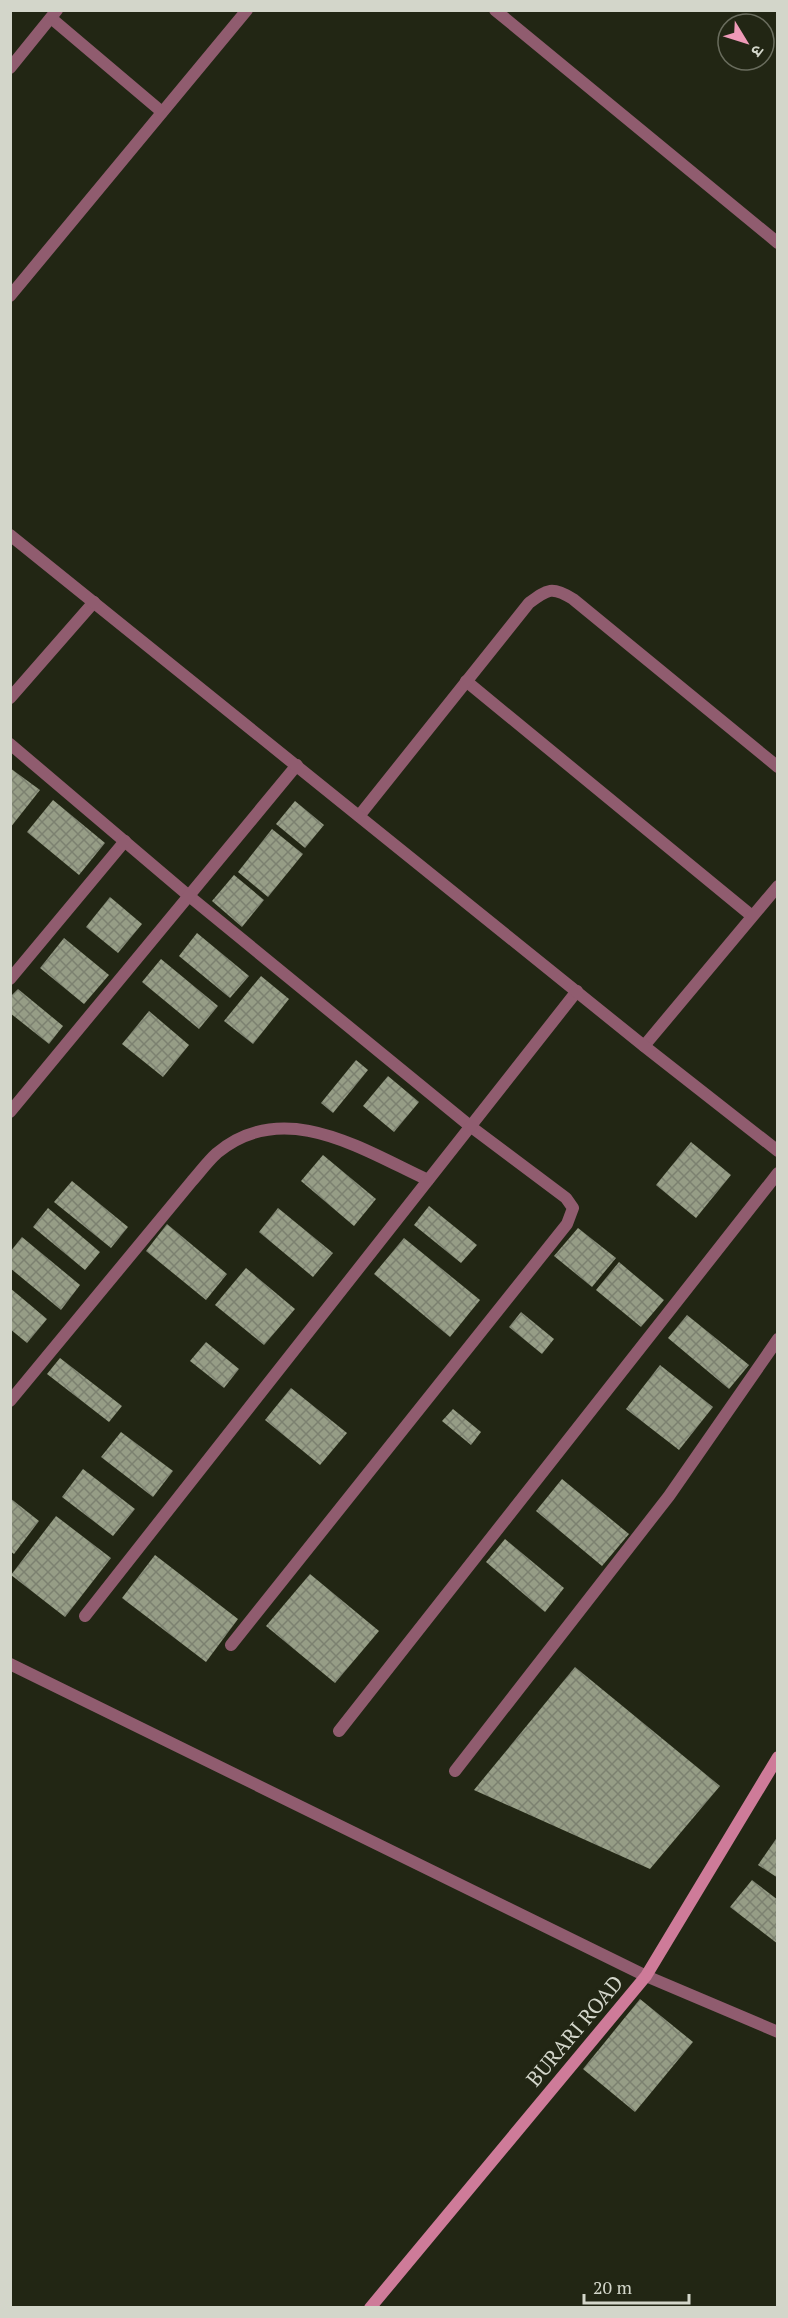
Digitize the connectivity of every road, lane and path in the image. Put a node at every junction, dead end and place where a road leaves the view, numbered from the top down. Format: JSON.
{"nodes":[{"id":1,"x":247,"y":10,"type":"edge"},
{"id":2,"x":495,"y":10,"type":"edge"},
{"id":3,"x":54,"y":14,"type":"edge"},
{"id":4,"x":10,"y":68,"type":"edge"},
{"id":5,"x":162,"y":112,"type":"junction"},
{"id":6,"x":777,"y":243,"type":"edge"},
{"id":7,"x":10,"y":296,"type":"edge"},
{"id":8,"x":10,"y":536,"type":"edge"},
{"id":9,"x":94,"y":602,"type":"junction"},
{"id":10,"x":466,"y":681,"type":"junction"},
{"id":11,"x":10,"y":698,"type":"edge"},
{"id":12,"x":10,"y":744,"type":"edge"},
{"id":13,"x":297,"y":765,"type":"junction"},
{"id":14,"x":777,"y":767,"type":"edge"},
{"id":15,"x":359,"y":816,"type":"junction"},
{"id":16,"x":125,"y":841,"type":"junction"},
{"id":17,"x":777,"y":886,"type":"edge"},
{"id":18,"x":189,"y":896,"type":"junction"},
{"id":19,"x":752,"y":916,"type":"junction"},
{"id":20,"x":10,"y":979,"type":"edge"},
{"id":21,"x":576,"y":991,"type":"junction"},
{"id":22,"x":644,"y":1046,"type":"junction"},
{"id":23,"x":10,"y":1112,"type":"edge"},
{"id":24,"x":470,"y":1126,"type":"junction"},
{"id":25,"x":777,"y":1151,"type":"edge"},
{"id":26,"x":777,"y":1173,"type":"edge"},
{"id":27,"x":428,"y":1180,"type":"junction"},
{"id":28,"x":777,"y":1339,"type":"edge"},
{"id":29,"x":10,"y":1401,"type":"edge"},
{"id":30,"x":85,"y":1616,"type":"dead end"},
{"id":31,"x":231,"y":1645,"type":"dead end"},
{"id":32,"x":10,"y":1664,"type":"edge"},
{"id":33,"x":339,"y":1731,"type":"dead end"},
{"id":34,"x":777,"y":1757,"type":"edge"},
{"id":35,"x":455,"y":1771,"type":"dead end"},
{"id":36,"x":646,"y":1976,"type":"junction"},
{"id":37,"x":777,"y":2032,"type":"edge"},
{"id":38,"x":370,"y":2307,"type":"edge"}],
"edges":[{"from":1,"to":5,"type":"street"},
{"from":2,"to":6,"type":"street"},
{"from":3,"to":4,"type":"street"},
{"from":3,"to":5,"type":"street"},
{"from":5,"to":7,"type":"street"},
{"from":8,"to":9,"type":"street"},
{"from":9,"to":11,"type":"street"},
{"from":9,"to":13,"type":"street"},
{"from":10,"to":14,"type":"street"},
{"from":10,"to":15,"type":"street"},
{"from":10,"to":19,"type":"street"},
{"from":12,"to":16,"type":"street"},
{"from":13,"to":15,"type":"street"},
{"from":13,"to":18,"type":"street"},
{"from":15,"to":21,"type":"street"},
{"from":16,"to":18,"type":"street"},
{"from":16,"to":20,"type":"street"},
{"from":17,"to":19,"type":"street"},
{"from":18,"to":23,"type":"street"},
{"from":18,"to":24,"type":"street"},
{"from":19,"to":22,"type":"street"},
{"from":21,"to":22,"type":"street"},
{"from":21,"to":24,"type":"street"},
{"from":22,"to":25,"type":"street"},
{"from":24,"to":27,"type":"street"},
{"from":24,"to":31,"type":"street"},
{"from":26,"to":33,"type":"street"},
{"from":27,"to":29,"type":"street"},
{"from":27,"to":30,"type":"street"},
{"from":28,"to":35,"type":"street"},
{"from":32,"to":36,"type":"street"},
{"from":34,"to":36,"type":"main road","name":"BURARI ROAD"},
{"from":36,"to":37,"type":"street"},
{"from":36,"to":38,"type":"main road","name":"BURARI ROAD"}]}
